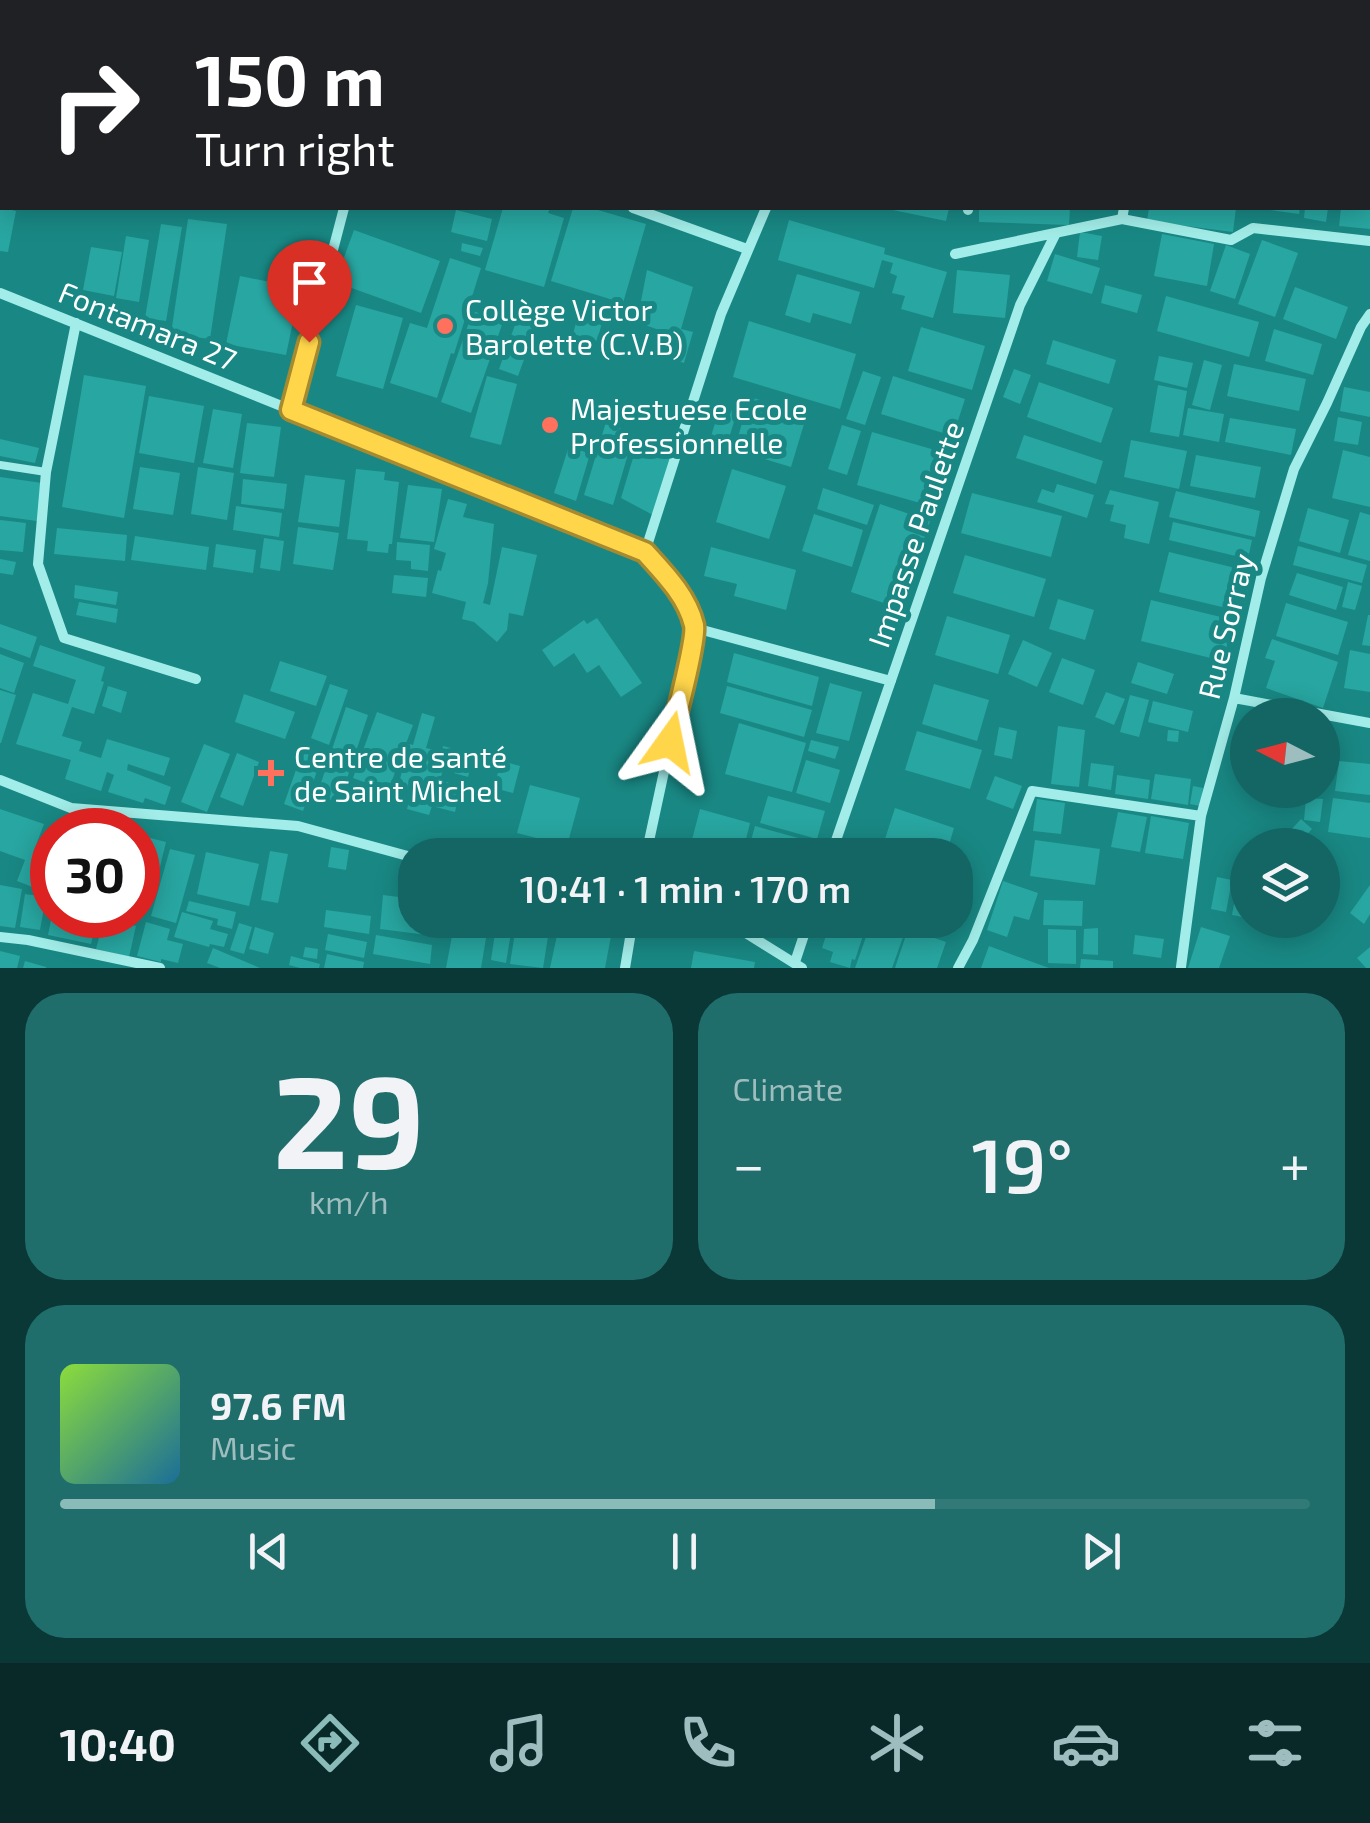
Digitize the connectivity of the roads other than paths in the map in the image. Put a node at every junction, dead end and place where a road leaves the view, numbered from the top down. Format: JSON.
{"nodes":[{"id":1,"x":343,"y":210,"type":"edge"},
{"id":2,"x":640,"y":210,"type":"edge"},
{"id":3,"x":765,"y":210,"type":"edge"},
{"id":4,"x":1123,"y":213,"type":"edge"},
{"id":5,"x":1056,"y":233,"type":"junction"},
{"id":6,"x":1370,"y":241,"type":"edge"},
{"id":7,"x":747,"y":249,"type":"junction"},
{"id":8,"x":955,"y":254,"type":"dead end"},
{"id":9,"x":0,"y":293,"type":"edge"},
{"id":10,"x":1370,"y":314,"type":"edge"},
{"id":11,"x":76,"y":323,"type":"junction"},
{"id":12,"x":291,"y":410,"type":"junction"},
{"id":13,"x":0,"y":466,"type":"edge"},
{"id":14,"x":46,"y":472,"type":"junction"},
{"id":15,"x":645,"y":552,"type":"junction"},
{"id":16,"x":695,"y":628,"type":"junction"},
{"id":17,"x":196,"y":679,"type":"dead end"},
{"id":18,"x":891,"y":682,"type":"junction"},
{"id":19,"x":1234,"y":698,"type":"edge"},
{"id":20,"x":1230,"y":712,"type":"edge"},
{"id":21,"x":1340,"y":717,"type":"edge"},
{"id":22,"x":1370,"y":723,"type":"edge"},
{"id":23,"x":0,"y":780,"type":"edge"},
{"id":24,"x":1201,"y":816,"type":"junction"},
{"id":25,"x":650,"y":838,"type":"edge"},
{"id":26,"x":838,"y":838,"type":"edge"},
{"id":27,"x":398,"y":853,"type":"edge"},
{"id":28,"x":0,"y":937,"type":"edge"},
{"id":29,"x":630,"y":938,"type":"edge"},
{"id":30,"x":754,"y":938,"type":"edge"},
{"id":31,"x":805,"y":938,"type":"edge"},
{"id":32,"x":798,"y":965,"type":"edge"},
{"id":33,"x":1182,"y":967,"type":"edge"},
{"id":34,"x":160,"y":968,"type":"edge"},
{"id":35,"x":625,"y":968,"type":"edge"},
{"id":36,"x":958,"y":968,"type":"edge"}],
"edges":[{"from":1,"to":12,"type":"street"},
{"from":2,"to":7,"type":"street"},
{"from":3,"to":7,"type":"street"},
{"from":4,"to":5,"type":"street"},
{"from":4,"to":6,"type":"street"},
{"from":5,"to":8,"type":"street"},
{"from":5,"to":18,"type":"street","name":"Impasse Paulette"},
{"from":7,"to":15,"type":"street"},
{"from":9,"to":11,"type":"street","name":"Fontamara 27"},
{"from":10,"to":19,"type":"street","name":"Rue Sorray"},
{"from":11,"to":12,"type":"street","name":"Fontamara 27"},
{"from":11,"to":14,"type":"street"},
{"from":12,"to":15,"type":"street","name":"Fontamara 27"},
{"from":13,"to":14,"type":"lane"},
{"from":14,"to":17,"type":"street"},
{"from":15,"to":16,"type":"street","name":"Fontamara 27"},
{"from":16,"to":18,"type":"street"},
{"from":16,"to":25,"type":"street"},
{"from":18,"to":26,"type":"street","name":"Impasse Paulette"},
{"from":20,"to":24,"type":"street","name":"Rue Sorray"},
{"from":21,"to":22,"type":"street"},
{"from":23,"to":27,"type":"street"},
{"from":24,"to":33,"type":"street","name":"Rue Sorray"},
{"from":24,"to":36,"type":"street"},
{"from":28,"to":34,"type":"street"},
{"from":29,"to":35,"type":"street"},
{"from":30,"to":32,"type":"street"},
{"from":31,"to":32,"type":"street"}]}
